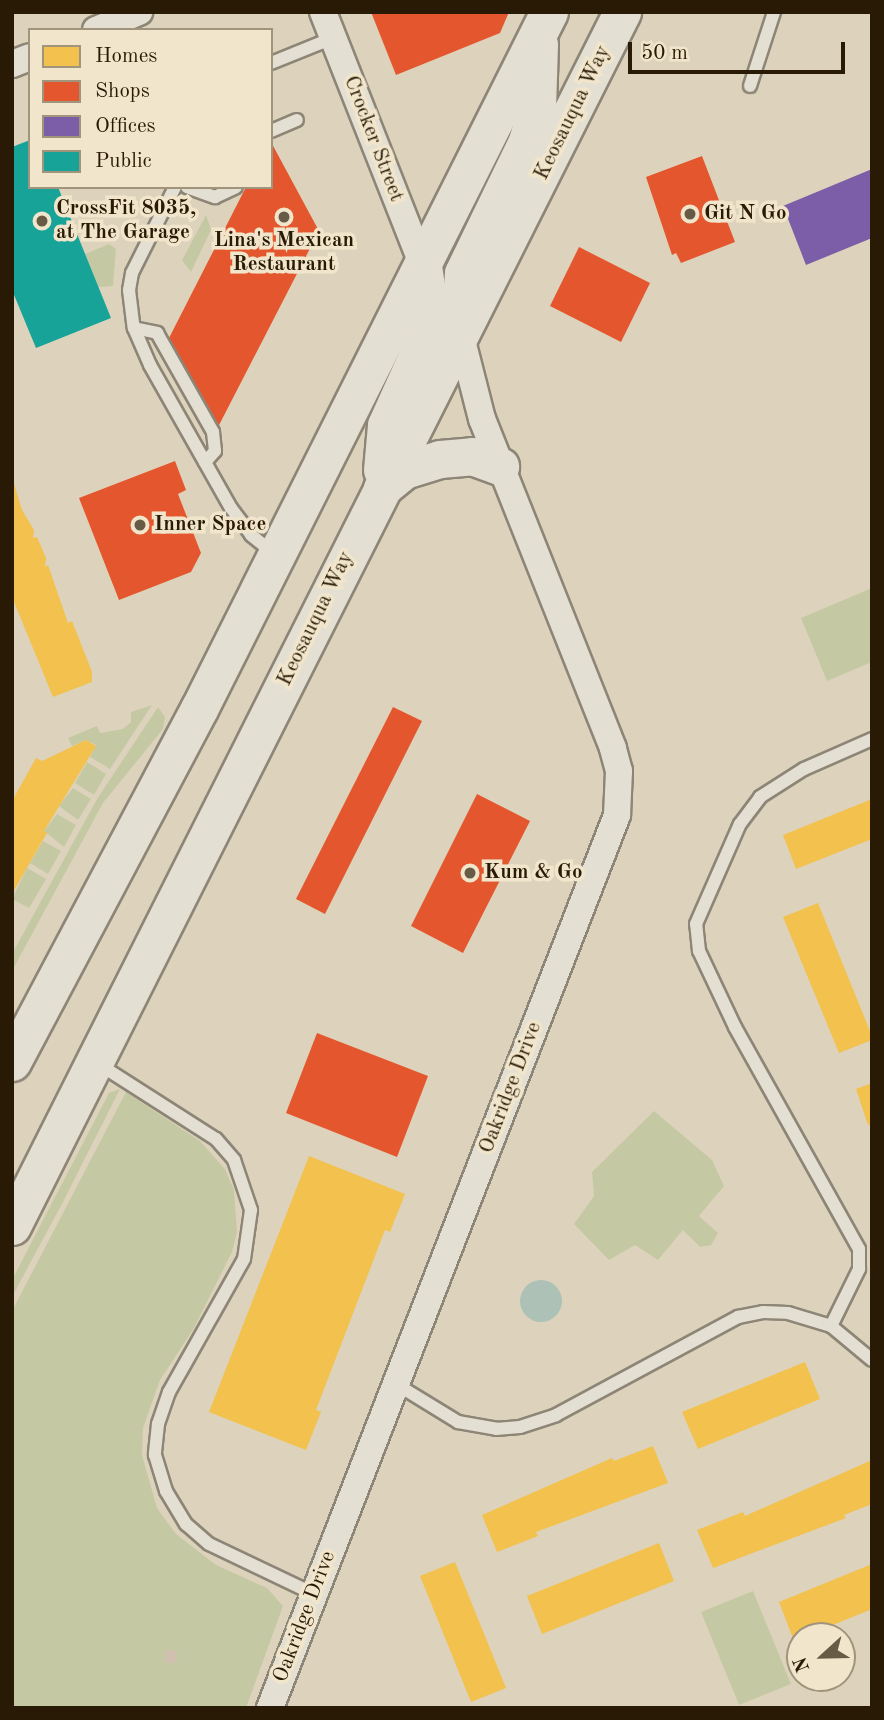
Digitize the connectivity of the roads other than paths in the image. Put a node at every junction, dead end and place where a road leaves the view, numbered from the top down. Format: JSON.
{"nodes":[{"id":1,"x":139,"y":12,"type":"edge"},
{"id":2,"x":323,"y":12,"type":"edge"},
{"id":3,"x":622,"y":12,"type":"edge"},
{"id":4,"x":774,"y":12,"type":"edge"},
{"id":5,"x":544,"y":24,"type":"edge"},
{"id":6,"x":101,"y":28,"type":"edge"},
{"id":7,"x":333,"y":38,"type":"junction"},
{"id":8,"x":273,"y":62,"type":"edge"},
{"id":9,"x":750,"y":86,"type":"dead end"},
{"id":10,"x":297,"y":120,"type":"dead end"},
{"id":11,"x":273,"y":130,"type":"edge"},
{"id":12,"x":174,"y":189,"type":"edge"},
{"id":13,"x":193,"y":189,"type":"edge"},
{"id":14,"x":232,"y":189,"type":"edge"},
{"id":15,"x":423,"y":266,"type":"junction"},
{"id":16,"x":134,"y":328,"type":"junction"},
{"id":17,"x":460,"y":333,"type":"junction"},
{"id":18,"x":205,"y":462,"type":"junction"},
{"id":19,"x":500,"y":466,"type":"junction"},
{"id":20,"x":381,"y":489,"type":"junction"},
{"id":21,"x":276,"y":556,"type":"junction"},
{"id":22,"x":872,"y":739,"type":"edge"},
{"id":23,"x":12,"y":1062,"type":"edge"},
{"id":24,"x":96,"y":1062,"type":"junction"},
{"id":25,"x":12,"y":1226,"type":"edge"},
{"id":26,"x":831,"y":1326,"type":"junction"},
{"id":27,"x":872,"y":1360,"type":"edge"},
{"id":28,"x":396,"y":1384,"type":"junction"},
{"id":29,"x":314,"y":1594,"type":"junction"},
{"id":30,"x":270,"y":1708,"type":"edge"}],
"edges":[{"from":1,"to":6,"type":"street"},
{"from":2,"to":7,"type":"street","name":"Crocker Street"},
{"from":3,"to":17,"type":"main road","name":"Keosauqua Way"},
{"from":4,"to":9,"type":"lane"},
{"from":5,"to":15,"type":"main road"},
{"from":5,"to":17,"type":"main road"},
{"from":7,"to":8,"type":"lane"},
{"from":7,"to":15,"type":"street","name":"Crocker Street"},
{"from":10,"to":11,"type":"lane"},
{"from":12,"to":16,"type":"lane"},
{"from":13,"to":14,"type":"lane"},
{"from":15,"to":20,"type":"main road"},
{"from":15,"to":21,"type":"main road"},
{"from":16,"to":18,"type":"lane"},
{"from":16,"to":18,"type":"lane"},
{"from":17,"to":19,"type":"street","name":"Oakridge Drive"},
{"from":17,"to":20,"type":"main road","name":"Keosauqua Way"},
{"from":18,"to":21,"type":"lane"},
{"from":19,"to":20,"type":"main road"},
{"from":19,"to":28,"type":"street","name":"Oakridge Drive"},
{"from":20,"to":24,"type":"main road","name":"Keosauqua Way"},
{"from":21,"to":23,"type":"main road"},
{"from":22,"to":26,"type":"lane"},
{"from":24,"to":25,"type":"main road","name":"Keosauqua Way"},
{"from":24,"to":29,"type":"lane"},
{"from":26,"to":27,"type":"lane"},
{"from":26,"to":28,"type":"lane"},
{"from":28,"to":29,"type":"street","name":"Oakridge Drive"},
{"from":29,"to":30,"type":"street","name":"Oakridge Drive"}]}
